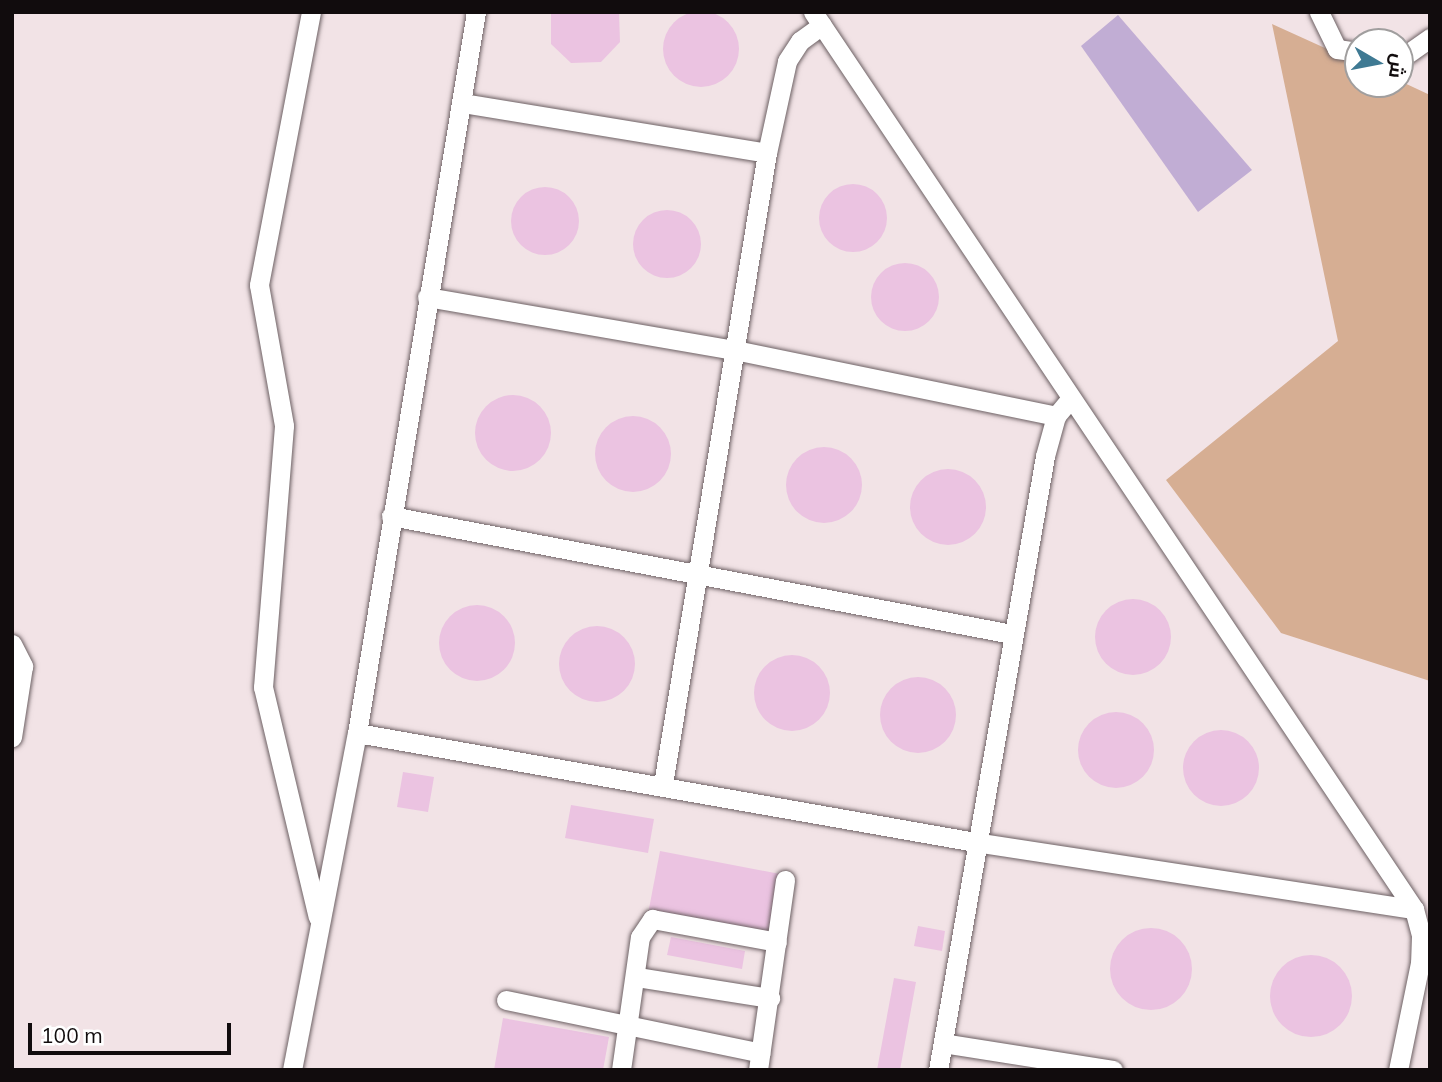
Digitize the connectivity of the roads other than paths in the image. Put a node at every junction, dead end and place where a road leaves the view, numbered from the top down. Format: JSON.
{"nodes":[{"id":1,"x":310,"y":12,"type":"edge"},
{"id":2,"x":476,"y":12,"type":"edge"},
{"id":3,"x":1319,"y":12,"type":"edge"},
{"id":4,"x":817,"y":19,"type":"edge"},
{"id":5,"x":1430,"y":38,"type":"edge"},
{"id":6,"x":1414,"y":49,"type":"edge"},
{"id":7,"x":1344,"y":50,"type":"edge"},
{"id":8,"x":462,"y":103,"type":"junction"},
{"id":9,"x":767,"y":153,"type":"junction"},
{"id":10,"x":428,"y":298,"type":"junction"},
{"id":11,"x":735,"y":350,"type":"junction"},
{"id":12,"x":1071,"y":398,"type":"junction"},
{"id":13,"x":1056,"y":416,"type":"junction"},
{"id":14,"x":391,"y":516,"type":"junction"},
{"id":15,"x":700,"y":575,"type":"junction"},
{"id":16,"x":1012,"y":634,"type":"junction"},
{"id":17,"x":12,"y":644,"type":"edge"},
{"id":18,"x":357,"y":733,"type":"junction"},
{"id":19,"x":12,"y":737,"type":"edge"},
{"id":20,"x":663,"y":784,"type":"junction"},
{"id":21,"x":975,"y":842,"type":"junction"},
{"id":22,"x":785,"y":880,"type":"dead end"},
{"id":23,"x":1414,"y":909,"type":"junction"},
{"id":24,"x":320,"y":925,"type":"junction"},
{"id":25,"x":777,"y":942,"type":"junction"},
{"id":26,"x":637,"y":977,"type":"junction"},
{"id":27,"x":770,"y":998,"type":"junction"},
{"id":28,"x":506,"y":1000,"type":"dead end"},
{"id":29,"x":628,"y":1028,"type":"junction"},
{"id":30,"x":943,"y":1043,"type":"junction"},
{"id":31,"x":760,"y":1061,"type":"edge"},
{"id":32,"x":1063,"y":1066,"type":"edge"},
{"id":33,"x":292,"y":1070,"type":"edge"},
{"id":34,"x":621,"y":1070,"type":"edge"},
{"id":35,"x":938,"y":1070,"type":"edge"},
{"id":36,"x":1113,"y":1070,"type":"edge"},
{"id":37,"x":1398,"y":1070,"type":"edge"}],
"edges":[{"from":1,"to":24,"type":"street"},
{"from":2,"to":8,"type":"street"},
{"from":3,"to":7,"type":"street"},
{"from":4,"to":9,"type":"street"},
{"from":4,"to":12,"type":"street"},
{"from":5,"to":6,"type":"street"},
{"from":8,"to":9,"type":"street"},
{"from":8,"to":10,"type":"street"},
{"from":9,"to":11,"type":"street"},
{"from":10,"to":11,"type":"street"},
{"from":10,"to":14,"type":"street"},
{"from":11,"to":13,"type":"street"},
{"from":11,"to":15,"type":"street"},
{"from":12,"to":13,"type":"street"},
{"from":12,"to":23,"type":"street"},
{"from":13,"to":16,"type":"street"},
{"from":14,"to":15,"type":"street"},
{"from":14,"to":18,"type":"street"},
{"from":15,"to":16,"type":"street"},
{"from":15,"to":20,"type":"street"},
{"from":16,"to":21,"type":"street"},
{"from":17,"to":19,"type":"street"},
{"from":18,"to":20,"type":"street"},
{"from":18,"to":24,"type":"street"},
{"from":20,"to":21,"type":"street"},
{"from":21,"to":23,"type":"street"},
{"from":21,"to":30,"type":"street"},
{"from":22,"to":25,"type":"street"},
{"from":23,"to":37,"type":"street"},
{"from":24,"to":33,"type":"street"},
{"from":25,"to":26,"type":"street"},
{"from":25,"to":27,"type":"street"},
{"from":26,"to":27,"type":"street"},
{"from":26,"to":29,"type":"street"},
{"from":27,"to":31,"type":"street"},
{"from":28,"to":29,"type":"street"},
{"from":29,"to":31,"type":"street"},
{"from":29,"to":34,"type":"street"},
{"from":30,"to":32,"type":"street"},
{"from":30,"to":35,"type":"street"},
{"from":32,"to":36,"type":"street"}]}
